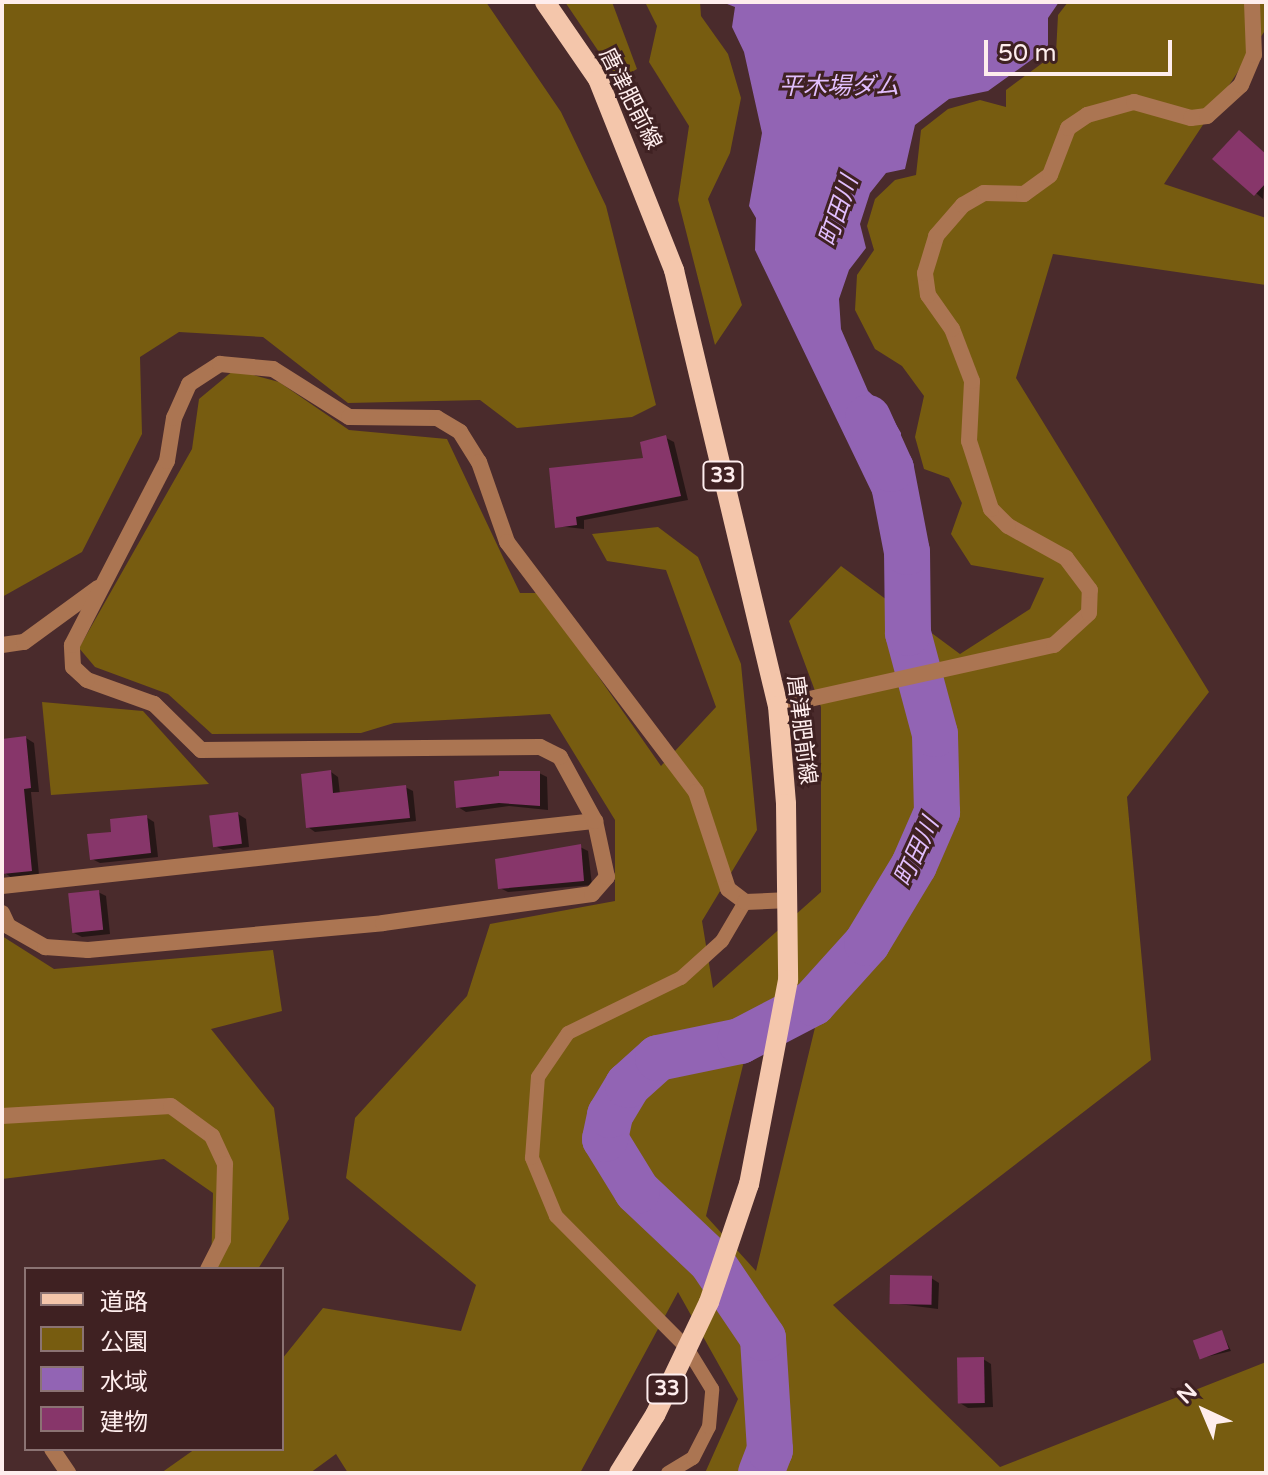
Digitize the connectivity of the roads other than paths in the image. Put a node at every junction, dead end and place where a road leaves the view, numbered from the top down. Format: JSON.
{"nodes":[{"id":1,"x":545,"y":2,"type":"edge"},
{"id":2,"x":1252,"y":2,"type":"edge"},
{"id":3,"x":99,"y":588,"type":"junction"},
{"id":4,"x":2,"y":645,"type":"edge"},
{"id":5,"x":778,"y":706,"type":"junction"},
{"id":6,"x":595,"y":821,"type":"junction"},
{"id":7,"x":2,"y":886,"type":"edge"},
{"id":8,"x":789,"y":900,"type":"junction"},
{"id":9,"x":745,"y":902,"type":"junction"},
{"id":10,"x":2,"y":913,"type":"edge"},
{"id":11,"x":2,"y":1116,"type":"edge"},
{"id":12,"x":209,"y":1267,"type":"edge"},
{"id":13,"x":687,"y":1348,"type":"junction"},
{"id":14,"x":53,"y":1451,"type":"edge"},
{"id":15,"x":68,"y":1473,"type":"edge"},
{"id":16,"x":619,"y":1473,"type":"edge"},
{"id":17,"x":668,"y":1473,"type":"edge"}],
"edges":[{"from":1,"to":5,"type":"main road","name":"唐津肥前線","number":"33"},
{"from":2,"to":5,"type":"street"},
{"from":3,"to":4,"type":"street"},
{"from":3,"to":6,"type":"street"},
{"from":3,"to":9,"type":"street"},
{"from":5,"to":8,"type":"main road","name":"唐津肥前線","number":"33"},
{"from":6,"to":7,"type":"street"},
{"from":6,"to":10,"type":"street"},
{"from":8,"to":9,"type":"street"},
{"from":8,"to":13,"type":"main road","name":"唐津肥前線","number":"33"},
{"from":9,"to":13,"type":"lane"},
{"from":11,"to":12,"type":"street"},
{"from":13,"to":16,"type":"main road","name":"唐津肥前線","number":"33"},
{"from":13,"to":17,"type":"lane"},
{"from":14,"to":15,"type":"street"}]}
